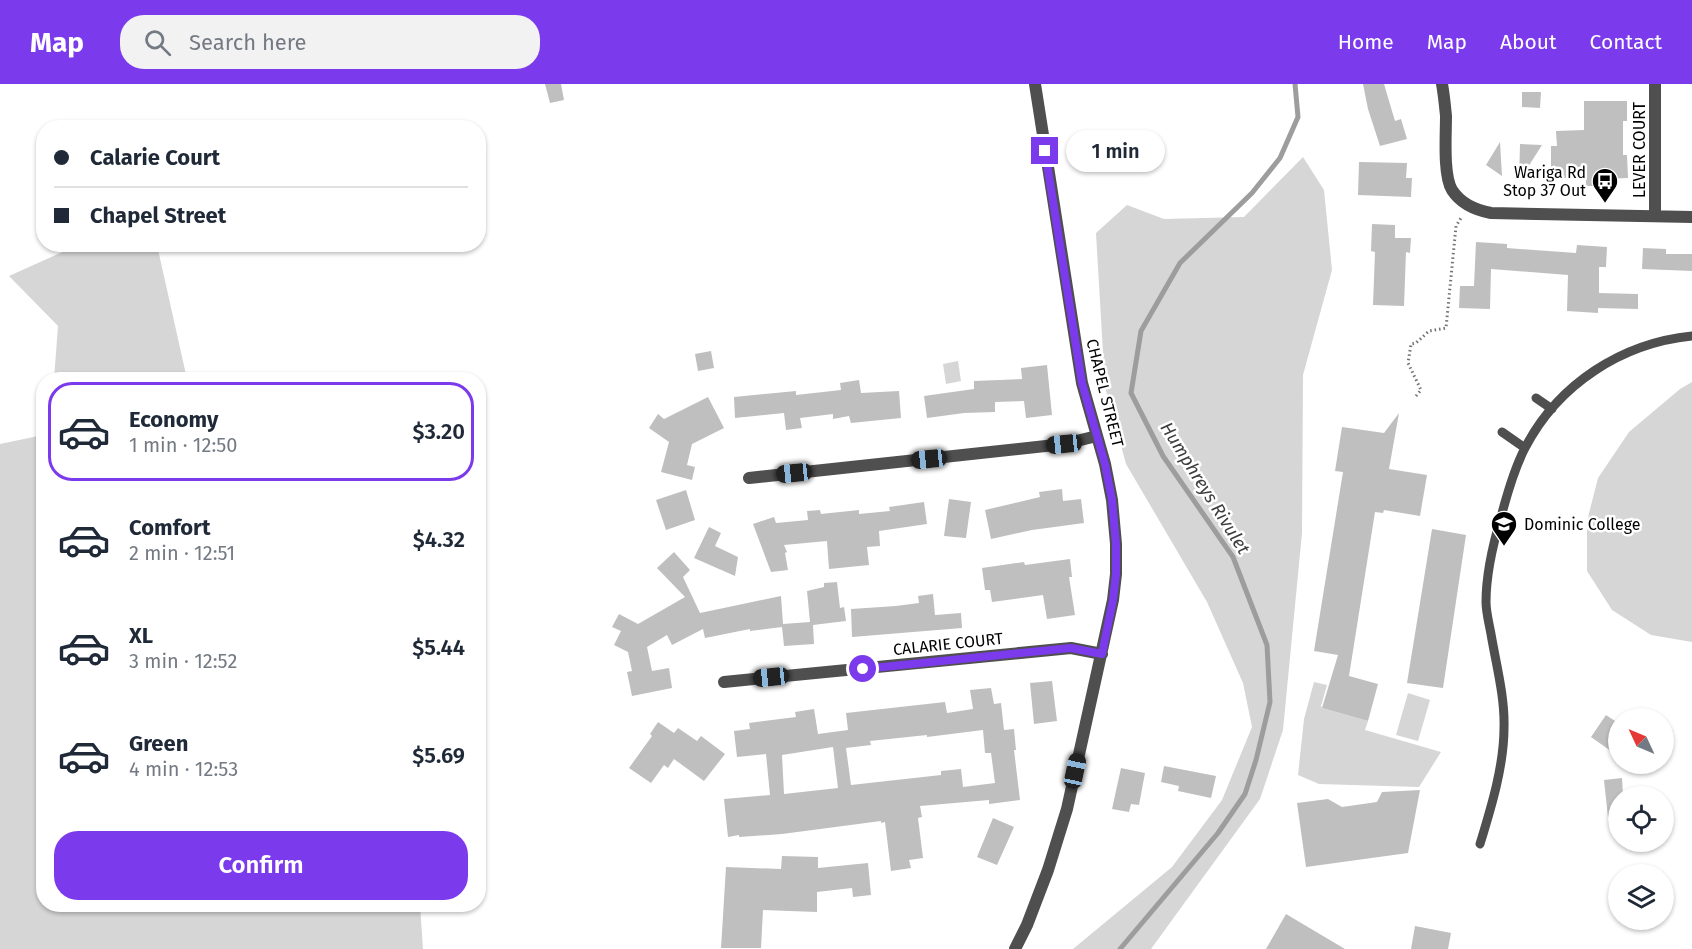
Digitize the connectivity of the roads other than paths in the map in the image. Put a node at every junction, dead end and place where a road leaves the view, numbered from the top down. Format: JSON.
{"nodes":[{"id":1,"x":1035,"y":84,"type":"edge"},
{"id":2,"x":1442,"y":84,"type":"edge"},
{"id":3,"x":1655,"y":84,"type":"edge"},
{"id":4,"x":1655,"y":216,"type":"junction"},
{"id":5,"x":1692,"y":218,"type":"edge"},
{"id":6,"x":1692,"y":336,"type":"edge"},
{"id":7,"x":1536,"y":398,"type":"dead end"},
{"id":8,"x":1552,"y":409,"type":"junction"},
{"id":9,"x":1502,"y":432,"type":"dead end"},
{"id":10,"x":1097,"y":436,"type":"junction"},
{"id":11,"x":1525,"y":448,"type":"junction"},
{"id":12,"x":749,"y":478,"type":"dead end"},
{"id":13,"x":1102,"y":654,"type":"junction"},
{"id":14,"x":724,"y":682,"type":"dead end"},
{"id":15,"x":1480,"y":844,"type":"dead end"},
{"id":16,"x":1015,"y":949,"type":"edge"}],
"edges":[{"from":1,"to":10,"type":"street","name":"CHAPEL STREET"},
{"from":2,"to":4,"type":"street"},
{"from":3,"to":4,"type":"street","name":"LEVER COURT"},
{"from":4,"to":5,"type":"street"},
{"from":6,"to":8,"type":"lane"},
{"from":7,"to":8,"type":"lane"},
{"from":8,"to":11,"type":"lane"},
{"from":9,"to":11,"type":"lane"},
{"from":10,"to":12,"type":"street"},
{"from":10,"to":13,"type":"street","name":"CHAPEL STREET"},
{"from":11,"to":15,"type":"lane"},
{"from":13,"to":14,"type":"street","name":"CALARIE COURT"},
{"from":13,"to":16,"type":"street","name":"CHAPEL STREET"}]}
